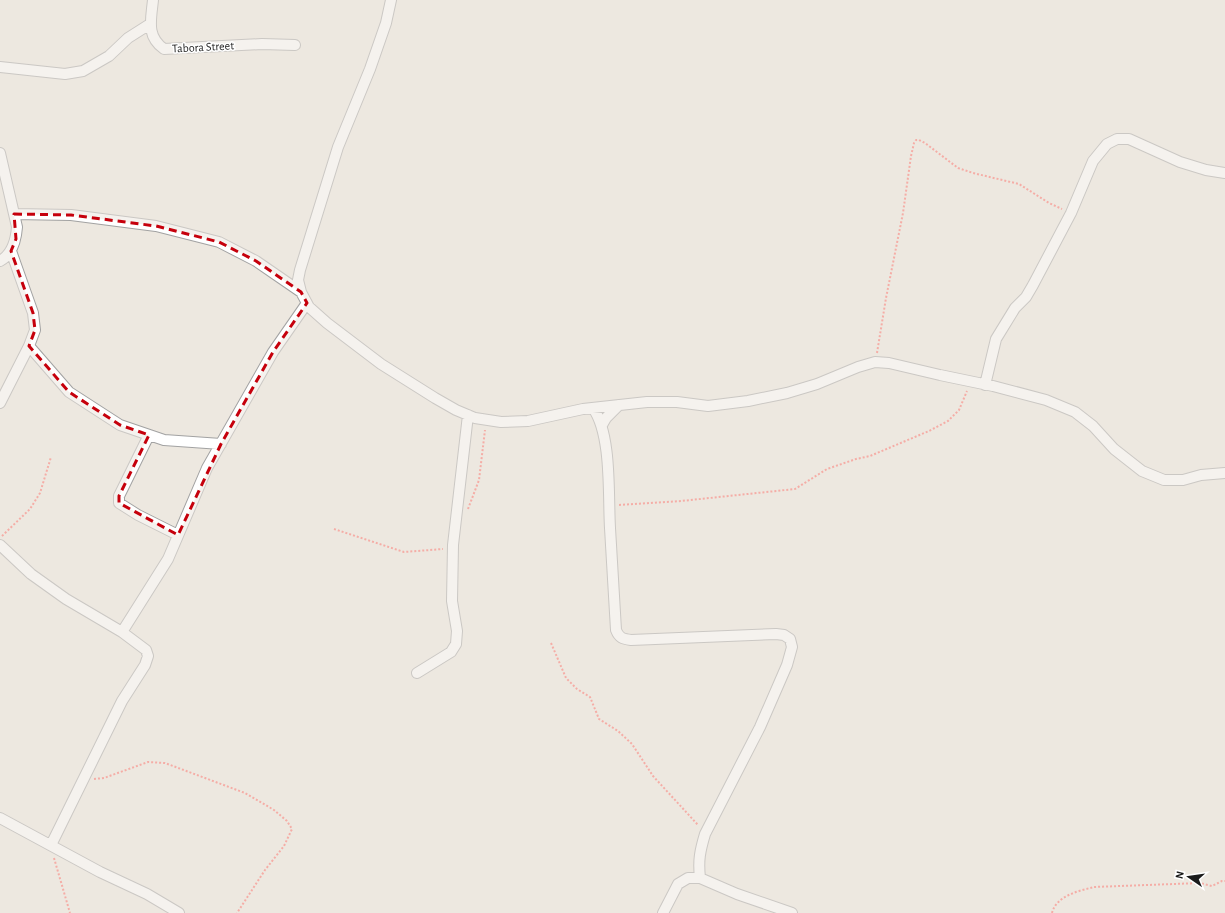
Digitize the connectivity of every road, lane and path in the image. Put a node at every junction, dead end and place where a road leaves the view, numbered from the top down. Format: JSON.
{"nodes":[{"id":1,"x":153,"y":0,"type":"edge"},
{"id":2,"x":390,"y":0,"type":"edge"},
{"id":3,"x":150,"y":24,"type":"junction"},
{"id":4,"x":296,"y":45,"type":"dead end"},
{"id":5,"x":0,"y":67,"type":"edge"},
{"id":6,"x":0,"y":153,"type":"edge"},
{"id":7,"x":1225,"y":173,"type":"edge"},
{"id":8,"x":1071,"y":213,"type":"junction"},
{"id":9,"x":14,"y":214,"type":"junction"},
{"id":10,"x":11,"y":251,"type":"junction"},
{"id":11,"x":0,"y":261,"type":"edge"},
{"id":12,"x":301,"y":292,"type":"junction"},
{"id":13,"x":307,"y":303,"type":"junction"},
{"id":14,"x":29,"y":346,"type":"junction"},
{"id":15,"x":875,"y":362,"type":"junction"},
{"id":16,"x":971,"y":382,"type":"junction"},
{"id":17,"x":984,"y":385,"type":"junction"},
{"id":18,"x":0,"y":403,"type":"edge"},
{"id":19,"x":619,"y":405,"type":"junction"},
{"id":20,"x":593,"y":408,"type":"junction"},
{"id":21,"x":468,"y":415,"type":"junction"},
{"id":22,"x":487,"y":420,"type":"junction"},
{"id":23,"x":602,"y":425,"type":"junction"},
{"id":24,"x":149,"y":435,"type":"junction"},
{"id":25,"x":221,"y":444,"type":"junction"},
{"id":26,"x":51,"y":457,"type":"dead end"},
{"id":27,"x":1225,"y":472,"type":"edge"},
{"id":28,"x":609,"y":505,"type":"junction"},
{"id":29,"x":466,"y":514,"type":"dead end"},
{"id":30,"x":334,"y":529,"type":"dead end"},
{"id":31,"x":178,"y":535,"type":"junction"},
{"id":32,"x":0,"y":538,"type":"edge"},
{"id":33,"x":0,"y":545,"type":"edge"},
{"id":34,"x":453,"y":545,"type":"junction"},
{"id":35,"x":122,"y":632,"type":"junction"},
{"id":36,"x":551,"y":643,"type":"dead end"},
{"id":37,"x":417,"y":673,"type":"dead end"},
{"id":38,"x":83,"y":779,"type":"junction"},
{"id":39,"x":0,"y":818,"type":"edge"},
{"id":40,"x":705,"y":834,"type":"junction"},
{"id":41,"x":51,"y":845,"type":"junction"},
{"id":42,"x":700,"y":878,"type":"junction"},
{"id":43,"x":1225,"y":881,"type":"edge"},
{"id":44,"x":70,"y":913,"type":"edge"},
{"id":45,"x":179,"y":913,"type":"edge"},
{"id":46,"x":238,"y":913,"type":"edge"},
{"id":47,"x":663,"y":913,"type":"edge"},
{"id":48,"x":792,"y":913,"type":"edge"},
{"id":49,"x":1052,"y":913,"type":"edge"}],
"edges":[{"from":1,"to":3,"type":"street","name":"Tabora Street"},
{"from":2,"to":12,"type":"street"},
{"from":3,"to":4,"type":"street","name":"Tabora Street"},
{"from":3,"to":5,"type":"street"},
{"from":6,"to":9,"type":"street"},
{"from":7,"to":8,"type":"street"},
{"from":8,"to":15,"type":"path"},
{"from":8,"to":17,"type":"street"},
{"from":9,"to":10,"type":"street"},
{"from":9,"to":12,"type":"street"},
{"from":10,"to":11,"type":"street"},
{"from":10,"to":14,"type":"street"},
{"from":12,"to":13,"type":"street"},
{"from":13,"to":21,"type":"street"},
{"from":13,"to":25,"type":"street"},
{"from":14,"to":18,"type":"street"},
{"from":14,"to":24,"type":"street"},
{"from":15,"to":16,"type":"street"},
{"from":15,"to":19,"type":"street"},
{"from":16,"to":17,"type":"street"},
{"from":16,"to":28,"type":"path"},
{"from":17,"to":27,"type":"street"},
{"from":19,"to":20,"type":"street"},
{"from":19,"to":23,"type":"street"},
{"from":20,"to":22,"type":"street"},
{"from":20,"to":23,"type":"street"},
{"from":21,"to":22,"type":"street"},
{"from":21,"to":34,"type":"street"},
{"from":22,"to":29,"type":"path"},
{"from":23,"to":28,"type":"street"},
{"from":24,"to":25,"type":"street"},
{"from":24,"to":31,"type":"street"},
{"from":25,"to":31,"type":"street"},
{"from":26,"to":32,"type":"path"},
{"from":28,"to":40,"type":"street"},
{"from":30,"to":34,"type":"path"},
{"from":31,"to":35,"type":"street"},
{"from":33,"to":35,"type":"street"},
{"from":34,"to":37,"type":"street"},
{"from":35,"to":38,"type":"street"},
{"from":36,"to":40,"type":"path"},
{"from":38,"to":41,"type":"street"},
{"from":38,"to":46,"type":"path"},
{"from":39,"to":41,"type":"street"},
{"from":40,"to":42,"type":"street"},
{"from":41,"to":44,"type":"path"},
{"from":41,"to":45,"type":"street"},
{"from":42,"to":47,"type":"street"},
{"from":42,"to":48,"type":"street"},
{"from":43,"to":49,"type":"path"}]}
